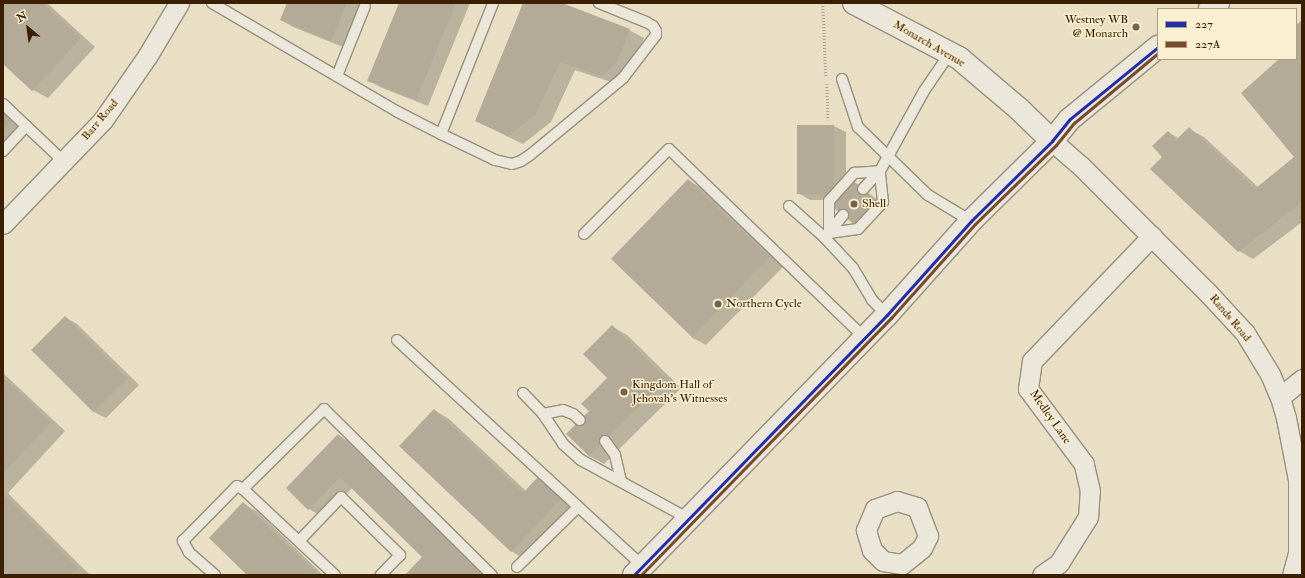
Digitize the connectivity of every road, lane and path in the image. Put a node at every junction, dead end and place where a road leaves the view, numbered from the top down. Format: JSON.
{"nodes":[{"id":1,"x":179,"y":3,"type":"edge"},
{"id":2,"x":212,"y":3,"type":"edge"},
{"id":3,"x":493,"y":3,"type":"edge"},
{"id":4,"x":599,"y":3,"type":"edge"},
{"id":5,"x":823,"y":3,"type":"edge"},
{"id":6,"x":854,"y":3,"type":"edge"},
{"id":7,"x":365,"y":6,"type":"dead end"},
{"id":8,"x":1157,"y":48,"type":"edge"},
{"id":9,"x":950,"y":53,"type":"junction"},
{"id":10,"x":337,"y":76,"type":"junction"},
{"id":11,"x":842,"y":79,"type":"dead end"},
{"id":12,"x":3,"y":104,"type":"edge"},
{"id":13,"x":828,"y":120,"type":"dead end"},
{"id":14,"x":26,"y":126,"type":"junction"},
{"id":15,"x":441,"y":134,"type":"junction"},
{"id":16,"x":1052,"y":141,"type":"junction"},
{"id":17,"x":3,"y":151,"type":"edge"},
{"id":18,"x":888,"y":156,"type":"junction"},
{"id":19,"x":63,"y":161,"type":"junction"},
{"id":20,"x":880,"y":171,"type":"junction"},
{"id":21,"x":864,"y":189,"type":"dead end"},
{"id":22,"x":789,"y":206,"type":"dead end"},
{"id":23,"x":842,"y":215,"type":"dead end"},
{"id":24,"x":971,"y":222,"type":"junction"},
{"id":25,"x":3,"y":224,"type":"edge"},
{"id":26,"x":584,"y":234,"type":"dead end"},
{"id":27,"x":827,"y":236,"type":"junction"},
{"id":28,"x":1152,"y":236,"type":"junction"},
{"id":29,"x":887,"y":316,"type":"junction"},
{"id":30,"x":865,"y":338,"type":"junction"},
{"id":31,"x":397,"y":340,"type":"dead end"},
{"id":32,"x":1302,"y":379,"type":"edge"},
{"id":33,"x":523,"y":393,"type":"dead end"},
{"id":34,"x":1280,"y":397,"type":"junction"},
{"id":35,"x":543,"y":414,"type":"junction"},
{"id":36,"x":580,"y":420,"type":"dead end"},
{"id":37,"x":604,"y":441,"type":"dead end"},
{"id":38,"x":621,"y":482,"type":"junction"},
{"id":39,"x":243,"y":489,"type":"junction"},
{"id":40,"x":578,"y":507,"type":"junction"},
{"id":41,"x":690,"y":519,"type":"junction"},
{"id":42,"x":299,"y":541,"type":"junction"},
{"id":43,"x":517,"y":567,"type":"dead end"},
{"id":44,"x":638,"y":570,"type":"edge"},
{"id":45,"x":215,"y":575,"type":"edge"},
{"id":46,"x":335,"y":575,"type":"edge"},
{"id":47,"x":381,"y":575,"type":"edge"},
{"id":48,"x":492,"y":575,"type":"edge"},
{"id":49,"x":1042,"y":575,"type":"edge"},
{"id":50,"x":1292,"y":575,"type":"edge"}],
"edges":[{"from":1,"to":19,"type":"street","name":"Barr Road"},
{"from":2,"to":10,"type":"lane"},
{"from":3,"to":15,"type":"lane"},
{"from":4,"to":15,"type":"lane"},
{"from":5,"to":13,"type":"path"},
{"from":6,"to":9,"type":"main road","name":"Monarch Avenue"},
{"from":7,"to":10,"type":"lane"},
{"from":8,"to":16,"type":"main road"},
{"from":9,"to":16,"type":"main road","name":"Monarch Avenue"},
{"from":9,"to":18,"type":"lane"},
{"from":10,"to":15,"type":"lane"},
{"from":11,"to":18,"type":"lane"},
{"from":12,"to":14,"type":"lane"},
{"from":14,"to":17,"type":"lane"},
{"from":14,"to":19,"type":"lane"},
{"from":16,"to":24,"type":"main road"},
{"from":16,"to":28,"type":"street","name":"Rands Road"},
{"from":18,"to":20,"type":"lane"},
{"from":18,"to":24,"type":"lane"},
{"from":19,"to":25,"type":"street","name":"Barr Road"},
{"from":20,"to":21,"type":"lane"},
{"from":20,"to":27,"type":"lane"},
{"from":20,"to":27,"type":"lane"},
{"from":22,"to":27,"type":"lane"},
{"from":23,"to":27,"type":"lane"},
{"from":24,"to":29,"type":"main road"},
{"from":26,"to":30,"type":"lane"},
{"from":27,"to":29,"type":"lane"},
{"from":28,"to":34,"type":"street","name":"Rands Road"},
{"from":28,"to":49,"type":"street","name":"Medley Lane"},
{"from":29,"to":30,"type":"main road"},
{"from":30,"to":41,"type":"main road"},
{"from":31,"to":40,"type":"lane"},
{"from":32,"to":34,"type":"street"},
{"from":33,"to":35,"type":"lane"},
{"from":34,"to":50,"type":"street","name":"Rands Road"},
{"from":35,"to":36,"type":"lane"},
{"from":35,"to":38,"type":"lane"},
{"from":37,"to":38,"type":"lane"},
{"from":38,"to":41,"type":"lane"},
{"from":39,"to":42,"type":"lane"},
{"from":39,"to":45,"type":"lane"},
{"from":39,"to":48,"type":"lane"},
{"from":40,"to":43,"type":"lane"},
{"from":40,"to":44,"type":"lane"},
{"from":41,"to":44,"type":"main road"},
{"from":42,"to":46,"type":"lane"},
{"from":42,"to":47,"type":"lane"}]}
